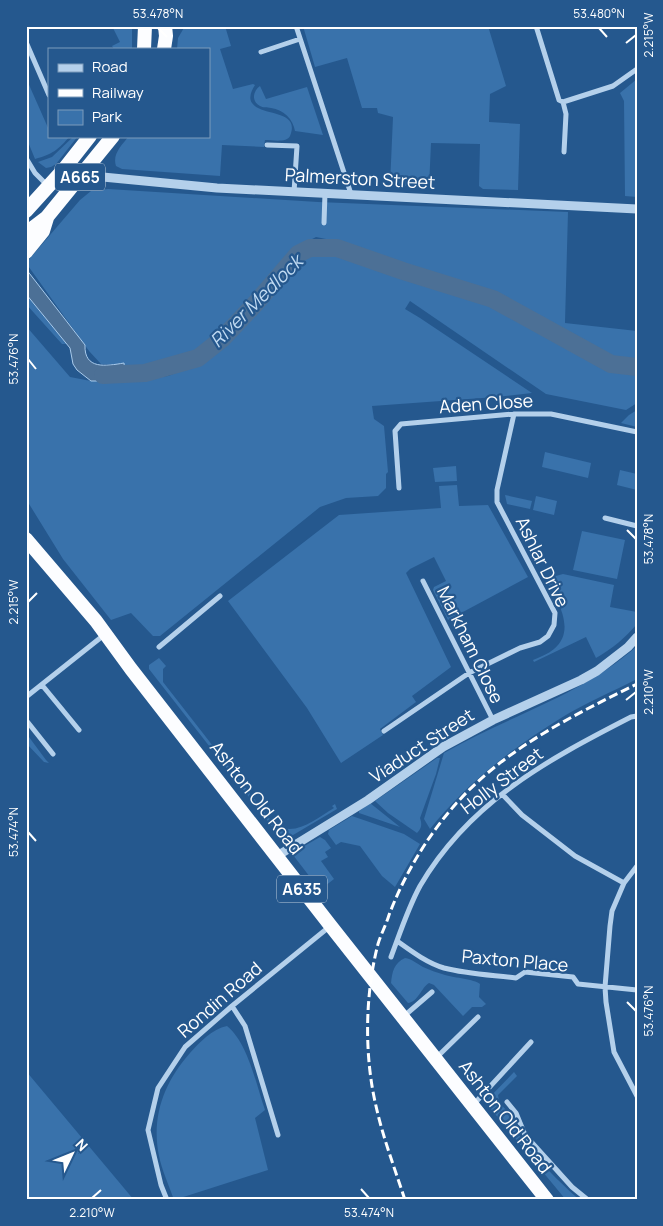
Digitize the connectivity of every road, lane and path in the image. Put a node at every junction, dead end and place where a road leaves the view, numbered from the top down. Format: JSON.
{"nodes":[{"id":1,"x":145,"y":26,"type":"edge"},
{"id":2,"x":296,"y":26,"type":"edge"},
{"id":3,"x":536,"y":26,"type":"edge"},
{"id":4,"x":300,"y":39,"type":"junction"},
{"id":5,"x":26,"y":42,"type":"edge"},
{"id":6,"x":144,"y":48,"type":"edge"},
{"id":7,"x":261,"y":52,"type":"dead end"},
{"id":8,"x":637,"y":69,"type":"edge"},
{"id":9,"x":48,"y":93,"type":"edge"},
{"id":10,"x":563,"y":102,"type":"junction"},
{"id":11,"x":88,"y":138,"type":"edge"},
{"id":12,"x":111,"y":138,"type":"edge"},
{"id":13,"x":267,"y":145,"type":"dead end"},
{"id":14,"x":564,"y":152,"type":"dead end"},
{"id":15,"x":26,"y":158,"type":"edge"},
{"id":16,"x":82,"y":175,"type":"junction"},
{"id":17,"x":48,"y":187,"type":"junction"},
{"id":18,"x":294,"y":192,"type":"junction"},
{"id":19,"x":325,"y":193,"type":"junction"},
{"id":20,"x":351,"y":194,"type":"junction"},
{"id":21,"x":637,"y":209,"type":"edge"},
{"id":22,"x":26,"y":211,"type":"edge"},
{"id":23,"x":47,"y":217,"type":"junction"},
{"id":24,"x":324,"y":223,"type":"dead end"},
{"id":25,"x":26,"y":233,"type":"edge"},
{"id":26,"x":26,"y":252,"type":"edge"},
{"id":27,"x":514,"y":414,"type":"junction"},
{"id":28,"x":637,"y":432,"type":"edge"},
{"id":29,"x":400,"y":488,"type":"dead end"},
{"id":30,"x":605,"y":518,"type":"dead end"},
{"id":31,"x":637,"y":526,"type":"edge"},
{"id":32,"x":26,"y":539,"type":"edge"},
{"id":33,"x":424,"y":581,"type":"dead end"},
{"id":34,"x":220,"y":596,"type":"dead end"},
{"id":35,"x":106,"y":634,"type":"junction"},
{"id":36,"x":637,"y":637,"type":"edge"},
{"id":37,"x":158,"y":647,"type":"dead end"},
{"id":38,"x":469,"y":673,"type":"junction"},
{"id":39,"x":42,"y":685,"type":"junction"},
{"id":40,"x":26,"y":697,"type":"edge"},
{"id":41,"x":637,"y":716,"type":"edge"},
{"id":42,"x":26,"y":720,"type":"edge"},
{"id":43,"x":493,"y":720,"type":"junction"},
{"id":44,"x":79,"y":730,"type":"dead end"},
{"id":45,"x":384,"y":731,"type":"dead end"},
{"id":46,"x":53,"y":754,"type":"dead end"},
{"id":47,"x":502,"y":794,"type":"junction"},
{"id":48,"x":277,"y":856,"type":"junction"},
{"id":49,"x":637,"y":866,"type":"edge"},
{"id":50,"x":624,"y":883,"type":"junction"},
{"id":51,"x":330,"y":925,"type":"junction"},
{"id":52,"x":397,"y":941,"type":"junction"},
{"id":53,"x":391,"y":956,"type":"dead end"},
{"id":54,"x":605,"y":987,"type":"junction"},
{"id":55,"x":637,"y":990,"type":"edge"},
{"id":56,"x":432,"y":992,"type":"dead end"},
{"id":57,"x":232,"y":1006,"type":"junction"},
{"id":58,"x":478,"y":1017,"type":"dead end"},
{"id":59,"x":403,"y":1018,"type":"junction"},
{"id":60,"x":531,"y":1042,"type":"dead end"},
{"id":61,"x":435,"y":1059,"type":"junction"},
{"id":62,"x":637,"y":1096,"type":"edge"},
{"id":63,"x":506,"y":1102,"type":"dead end"},
{"id":64,"x":472,"y":1106,"type":"junction"},
{"id":65,"x":278,"y":1135,"type":"dead end"},
{"id":66,"x":167,"y":1200,"type":"edge"},
{"id":67,"x":547,"y":1200,"type":"edge"},
{"id":68,"x":588,"y":1200,"type":"edge"}],
"edges":[{"from":1,"to":6,"type":"highway"},
{"from":2,"to":4,"type":"street"},
{"from":3,"to":10,"type":"street"},
{"from":4,"to":7,"type":"street"},
{"from":4,"to":20,"type":"street"},
{"from":5,"to":9,"type":"street"},
{"from":8,"to":10,"type":"street"},
{"from":10,"to":14,"type":"street"},
{"from":11,"to":17,"type":"highway","number":"A665"},
{"from":12,"to":16,"type":"highway","number":"A665"},
{"from":13,"to":18,"type":"street"},
{"from":15,"to":17,"type":"street"},
{"from":16,"to":18,"type":"street","name":"Palmerston Street"},
{"from":16,"to":23,"type":"highway","number":"A665"},
{"from":17,"to":22,"type":"highway","number":"A665"},
{"from":18,"to":19,"type":"street","name":"Palmerston Street"},
{"from":19,"to":20,"type":"street","name":"Palmerston Street"},
{"from":19,"to":24,"type":"street"},
{"from":20,"to":21,"type":"street","name":"Palmerston Street"},
{"from":23,"to":25,"type":"highway","number":"A665"},
{"from":23,"to":26,"type":"highway","number":"A665"},
{"from":27,"to":28,"type":"street","name":"Aden Close"},
{"from":27,"to":29,"type":"street","name":"Aden Close"},
{"from":27,"to":38,"type":"street","name":"Ashlar Drive"},
{"from":30,"to":31,"type":"street"},
{"from":32,"to":35,"type":"highway","name":"Ashton Old Road","number":"A635"},
{"from":33,"to":38,"type":"street","name":"Markham Close"},
{"from":34,"to":37,"type":"street"},
{"from":35,"to":39,"type":"street"},
{"from":35,"to":48,"type":"highway","name":"Ashton Old Road","number":"A635"},
{"from":36,"to":43,"type":"street","name":"Viaduct Street"},
{"from":38,"to":43,"type":"street","name":"Markham Close"},
{"from":38,"to":45,"type":"street","name":"Ashlar Drive"},
{"from":39,"to":40,"type":"street"},
{"from":39,"to":44,"type":"street"},
{"from":41,"to":47,"type":"street","name":"Holly Street"},
{"from":42,"to":46,"type":"street"},
{"from":43,"to":48,"type":"street","name":"Viaduct Street"},
{"from":47,"to":50,"type":"street"},
{"from":47,"to":52,"type":"street","name":"Holly Street"},
{"from":48,"to":51,"type":"highway","name":"Ashton Old Road","number":"A635"},
{"from":49,"to":50,"type":"street"},
{"from":50,"to":54,"type":"street"},
{"from":51,"to":57,"type":"street","name":"Rondin Road"},
{"from":51,"to":59,"type":"highway","name":"Ashton Old Road","number":"A635"},
{"from":52,"to":53,"type":"street","name":"Holly Street"},
{"from":52,"to":54,"type":"street","name":"Paxton Place"},
{"from":54,"to":55,"type":"street","name":"Paxton Place"},
{"from":54,"to":62,"type":"street"},
{"from":56,"to":59,"type":"street"},
{"from":57,"to":65,"type":"street"},
{"from":57,"to":66,"type":"street","name":"Rondin Road"},
{"from":58,"to":61,"type":"street"},
{"from":59,"to":61,"type":"highway","name":"Ashton Old Road","number":"A635"},
{"from":60,"to":64,"type":"street"},
{"from":61,"to":64,"type":"highway","name":"Ashton Old Road","number":"A635"},
{"from":63,"to":68,"type":"street"},
{"from":64,"to":67,"type":"highway","name":"Ashton Old Road","number":"A635"}]}
